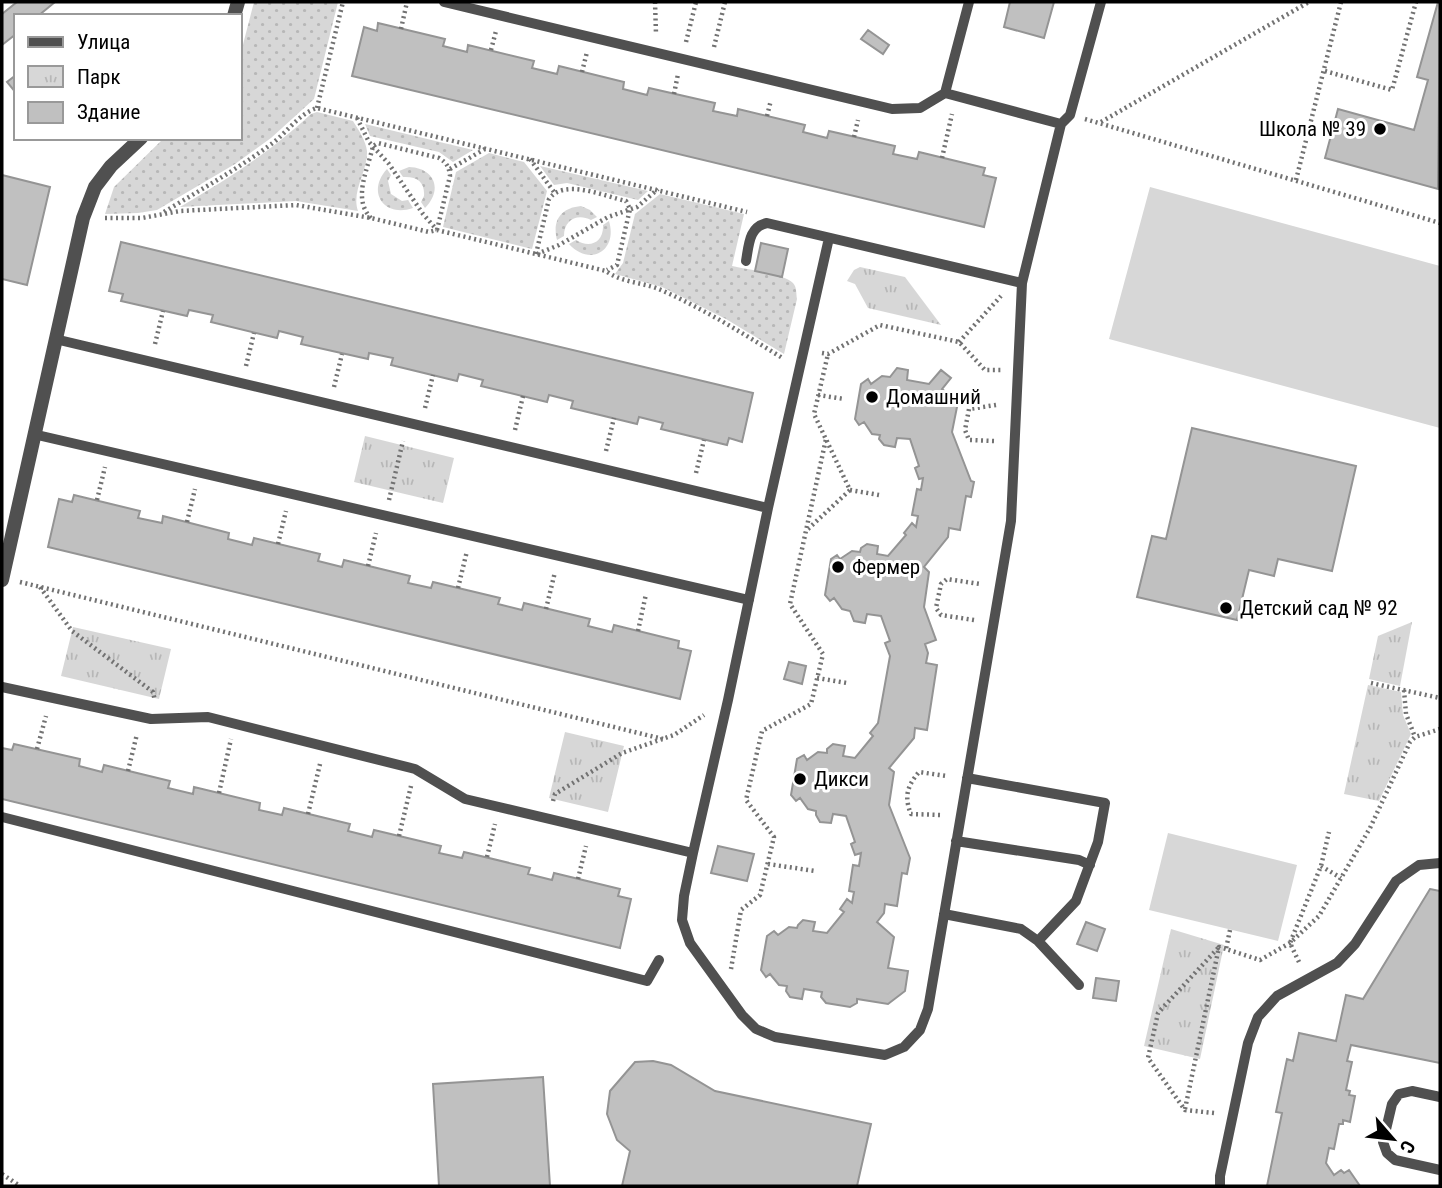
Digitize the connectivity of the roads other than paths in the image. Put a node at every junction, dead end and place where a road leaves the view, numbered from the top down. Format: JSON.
{"nodes":[{"id":1,"x":450,"y":2,"type":"edge"},
{"id":2,"x":970,"y":2,"type":"edge"},
{"id":3,"x":1101,"y":2,"type":"edge"},
{"id":4,"x":951,"y":94,"type":"junction"},
{"id":5,"x":1061,"y":124,"type":"junction"},
{"id":6,"x":139,"y":140,"type":"edge"},
{"id":7,"x":829,"y":238,"type":"junction"},
{"id":8,"x":746,"y":261,"type":"dead end"},
{"id":9,"x":1018,"y":282,"type":"junction"},
{"id":10,"x":55,"y":339,"type":"junction"},
{"id":11,"x":33,"y":434,"type":"junction"},
{"id":12,"x":768,"y":508,"type":"junction"},
{"id":13,"x":2,"y":580,"type":"edge"},
{"id":14,"x":749,"y":600,"type":"junction"},
{"id":15,"x":2,"y":687,"type":"edge"},
{"id":16,"x":967,"y":778,"type":"junction"},
{"id":17,"x":2,"y":817,"type":"edge"},
{"id":18,"x":956,"y":841,"type":"junction"},
{"id":19,"x":693,"y":853,"type":"junction"},
{"id":20,"x":1440,"y":863,"type":"edge"},
{"id":21,"x":1090,"y":865,"type":"junction"},
{"id":22,"x":944,"y":914,"type":"junction"},
{"id":23,"x":1038,"y":941,"type":"junction"},
{"id":24,"x":659,"y":960,"type":"dead end"},
{"id":25,"x":1079,"y":985,"type":"dead end"},
{"id":26,"x":1440,"y":1097,"type":"edge"},
{"id":27,"x":1440,"y":1170,"type":"edge"},
{"id":28,"x":1220,"y":1186,"type":"edge"}],
"edges":[{"from":1,"to":4,"type":"lane"},
{"from":2,"to":4,"type":"lane"},
{"from":3,"to":5,"type":"lane"},
{"from":4,"to":5,"type":"lane"},
{"from":5,"to":9,"type":"lane"},
{"from":6,"to":10,"type":"street"},
{"from":7,"to":8,"type":"lane"},
{"from":7,"to":9,"type":"lane"},
{"from":7,"to":12,"type":"lane"},
{"from":9,"to":16,"type":"lane"},
{"from":10,"to":11,"type":"street"},
{"from":10,"to":12,"type":"lane"},
{"from":11,"to":13,"type":"street"},
{"from":11,"to":14,"type":"lane"},
{"from":12,"to":14,"type":"lane"},
{"from":14,"to":19,"type":"lane"},
{"from":15,"to":19,"type":"lane"},
{"from":16,"to":18,"type":"lane"},
{"from":16,"to":21,"type":"lane"},
{"from":17,"to":24,"type":"lane"},
{"from":18,"to":21,"type":"lane"},
{"from":18,"to":22,"type":"lane"},
{"from":19,"to":22,"type":"lane"},
{"from":20,"to":28,"type":"lane"},
{"from":21,"to":23,"type":"lane"},
{"from":22,"to":23,"type":"lane"},
{"from":23,"to":25,"type":"lane"},
{"from":26,"to":27,"type":"lane"}]}
